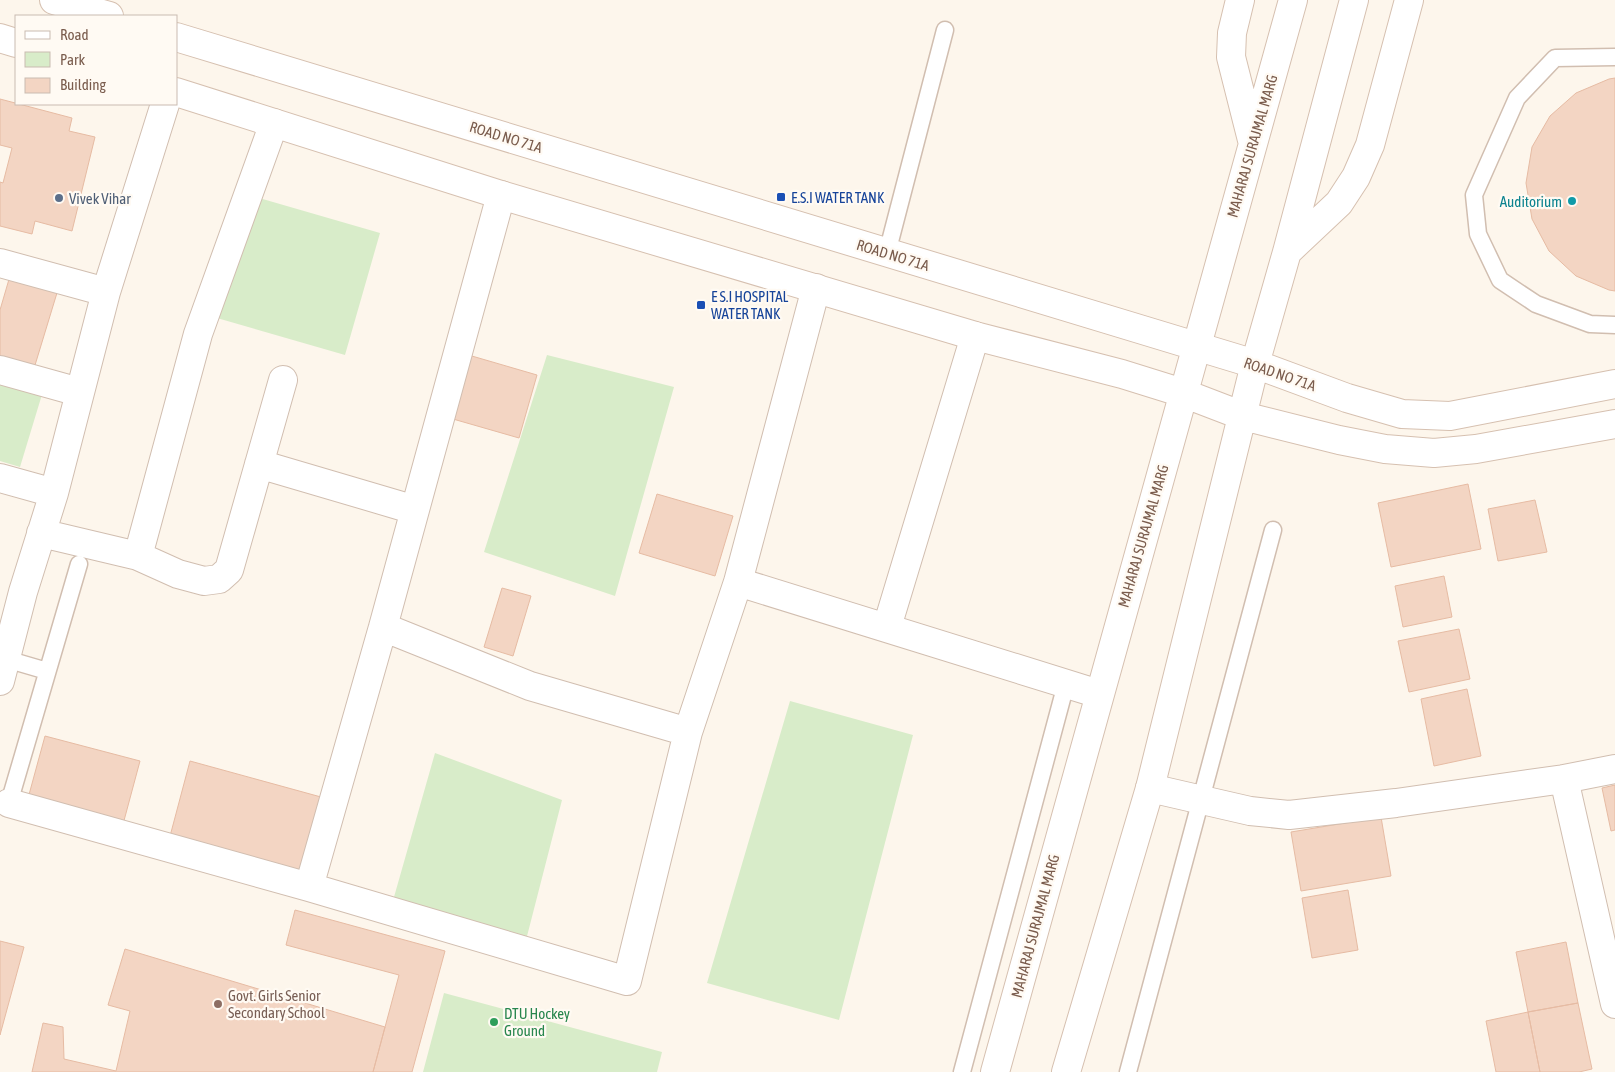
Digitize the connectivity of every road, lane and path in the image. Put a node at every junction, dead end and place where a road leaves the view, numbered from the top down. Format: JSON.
{"nodes":[{"id":1,"x":54,"y":0,"type":"edge"},
{"id":2,"x":1240,"y":0,"type":"edge"},
{"id":3,"x":1293,"y":0,"type":"edge"},
{"id":4,"x":1354,"y":0,"type":"edge"},
{"id":5,"x":1409,"y":0,"type":"edge"},
{"id":6,"x":106,"y":15,"type":"edge"},
{"id":7,"x":946,"y":30,"type":"dead end"},
{"id":8,"x":0,"y":38,"type":"edge"},
{"id":9,"x":178,"y":38,"type":"edge"},
{"id":10,"x":15,"y":43,"type":"edge"},
{"id":11,"x":1615,"y":57,"type":"edge"},
{"id":12,"x":178,"y":93,"type":"edge"},
{"id":13,"x":165,"y":105,"type":"edge"},
{"id":14,"x":274,"y":123,"type":"junction"},
{"id":15,"x":1253,"y":141,"type":"junction"},
{"id":16,"x":501,"y":195,"type":"junction"},
{"id":17,"x":1287,"y":252,"type":"junction"},
{"id":18,"x":887,"y":253,"type":"junction"},
{"id":19,"x":0,"y":263,"type":"edge"},
{"id":20,"x":816,"y":288,"type":"junction"},
{"id":21,"x":106,"y":292,"type":"junction"},
{"id":22,"x":1615,"y":325,"type":"edge"},
{"id":23,"x":975,"y":336,"type":"junction"},
{"id":24,"x":1196,"y":347,"type":"junction"},
{"id":25,"x":1255,"y":364,"type":"junction"},
{"id":26,"x":0,"y":370,"type":"edge"},
{"id":27,"x":283,"y":380,"type":"dead end"},
{"id":28,"x":1615,"y":384,"type":"edge"},
{"id":29,"x":79,"y":392,"type":"junction"},
{"id":30,"x":1183,"y":393,"type":"junction"},
{"id":31,"x":1243,"y":416,"type":"junction"},
{"id":32,"x":1615,"y":424,"type":"edge"},
{"id":33,"x":259,"y":464,"type":"junction"},
{"id":34,"x":0,"y":478,"type":"edge"},
{"id":35,"x":54,"y":493,"type":"junction"},
{"id":36,"x":415,"y":510,"type":"junction"},
{"id":37,"x":1274,"y":530,"type":"dead end"},
{"id":38,"x":41,"y":533,"type":"junction"},
{"id":39,"x":138,"y":556,"type":"junction"},
{"id":40,"x":79,"y":564,"type":"dead end"},
{"id":41,"x":738,"y":582,"type":"junction"},
{"id":42,"x":384,"y":627,"type":"junction"},
{"id":43,"x":887,"y":627,"type":"junction"},
{"id":44,"x":3,"y":670,"type":"edge"},
{"id":45,"x":47,"y":671,"type":"junction"},
{"id":46,"x":1066,"y":684,"type":"junction"},
{"id":47,"x":1099,"y":694,"type":"junction"},
{"id":48,"x":688,"y":732,"type":"junction"},
{"id":49,"x":1615,"y":769,"type":"edge"},
{"id":50,"x":1564,"y":779,"type":"junction"},
{"id":51,"x":1150,"y":788,"type":"junction"},
{"id":52,"x":1200,"y":800,"type":"junction"},
{"id":53,"x":8,"y":804,"type":"joint"},
{"id":54,"x":309,"y":887,"type":"junction"},
{"id":55,"x":1615,"y":1004,"type":"edge"},
{"id":56,"x":962,"y":1072,"type":"edge"},
{"id":57,"x":995,"y":1072,"type":"edge"},
{"id":58,"x":1066,"y":1072,"type":"edge"},
{"id":59,"x":1128,"y":1072,"type":"edge"}],
"edges":[{"from":1,"to":6,"type":"street"},
{"from":2,"to":15,"type":"street"},
{"from":3,"to":15,"type":"street","name":"MAHARAJ SURAJMAL MARG"},
{"from":4,"to":17,"type":"street"},
{"from":5,"to":17,"type":"street"},
{"from":7,"to":18,"type":"lane"},
{"from":8,"to":10,"type":"street"},
{"from":9,"to":18,"type":"street","name":"ROAD NO 71A"},
{"from":11,"to":22,"type":"lane"},
{"from":12,"to":14,"type":"street"},
{"from":13,"to":21,"type":"street"},
{"from":14,"to":16,"type":"street"},
{"from":14,"to":39,"type":"street"},
{"from":15,"to":24,"type":"street","name":"MAHARAJ SURAJMAL MARG"},
{"from":16,"to":20,"type":"street"},
{"from":16,"to":36,"type":"street"},
{"from":17,"to":25,"type":"street"},
{"from":18,"to":24,"type":"street","name":"ROAD NO 71A"},
{"from":19,"to":21,"type":"street"},
{"from":20,"to":23,"type":"street"},
{"from":20,"to":41,"type":"street"},
{"from":21,"to":29,"type":"street"},
{"from":23,"to":30,"type":"street"},
{"from":23,"to":43,"type":"street"},
{"from":24,"to":25,"type":"street","name":"ROAD NO 71A"},
{"from":24,"to":30,"type":"street","name":"MAHARAJ SURAJMAL MARG"},
{"from":25,"to":28,"type":"street","name":"ROAD NO 71A"},
{"from":25,"to":31,"type":"street"},
{"from":26,"to":29,"type":"street"},
{"from":27,"to":33,"type":"street"},
{"from":29,"to":35,"type":"street"},
{"from":30,"to":31,"type":"street"},
{"from":30,"to":47,"type":"street","name":"MAHARAJ SURAJMAL MARG"},
{"from":31,"to":32,"type":"street"},
{"from":31,"to":51,"type":"street"},
{"from":33,"to":36,"type":"street"},
{"from":33,"to":39,"type":"street"},
{"from":34,"to":35,"type":"street"},
{"from":35,"to":38,"type":"street"},
{"from":36,"to":42,"type":"street"},
{"from":37,"to":52,"type":"lane"},
{"from":38,"to":39,"type":"street"},
{"from":38,"to":44,"type":"street"},
{"from":40,"to":45,"type":"lane"},
{"from":41,"to":43,"type":"street"},
{"from":41,"to":48,"type":"street"},
{"from":42,"to":48,"type":"street"},
{"from":42,"to":54,"type":"street"},
{"from":43,"to":46,"type":"street"},
{"from":44,"to":45,"type":"lane"},
{"from":45,"to":53,"type":"lane"},
{"from":46,"to":47,"type":"street"},
{"from":46,"to":56,"type":"lane"},
{"from":47,"to":57,"type":"street","name":"MAHARAJ SURAJMAL MARG"},
{"from":48,"to":54,"type":"street"},
{"from":49,"to":50,"type":"street"},
{"from":50,"to":52,"type":"street"},
{"from":50,"to":55,"type":"street"},
{"from":51,"to":52,"type":"street"},
{"from":51,"to":58,"type":"street"},
{"from":52,"to":59,"type":"lane"},
{"from":53,"to":54,"type":"street"}]}
